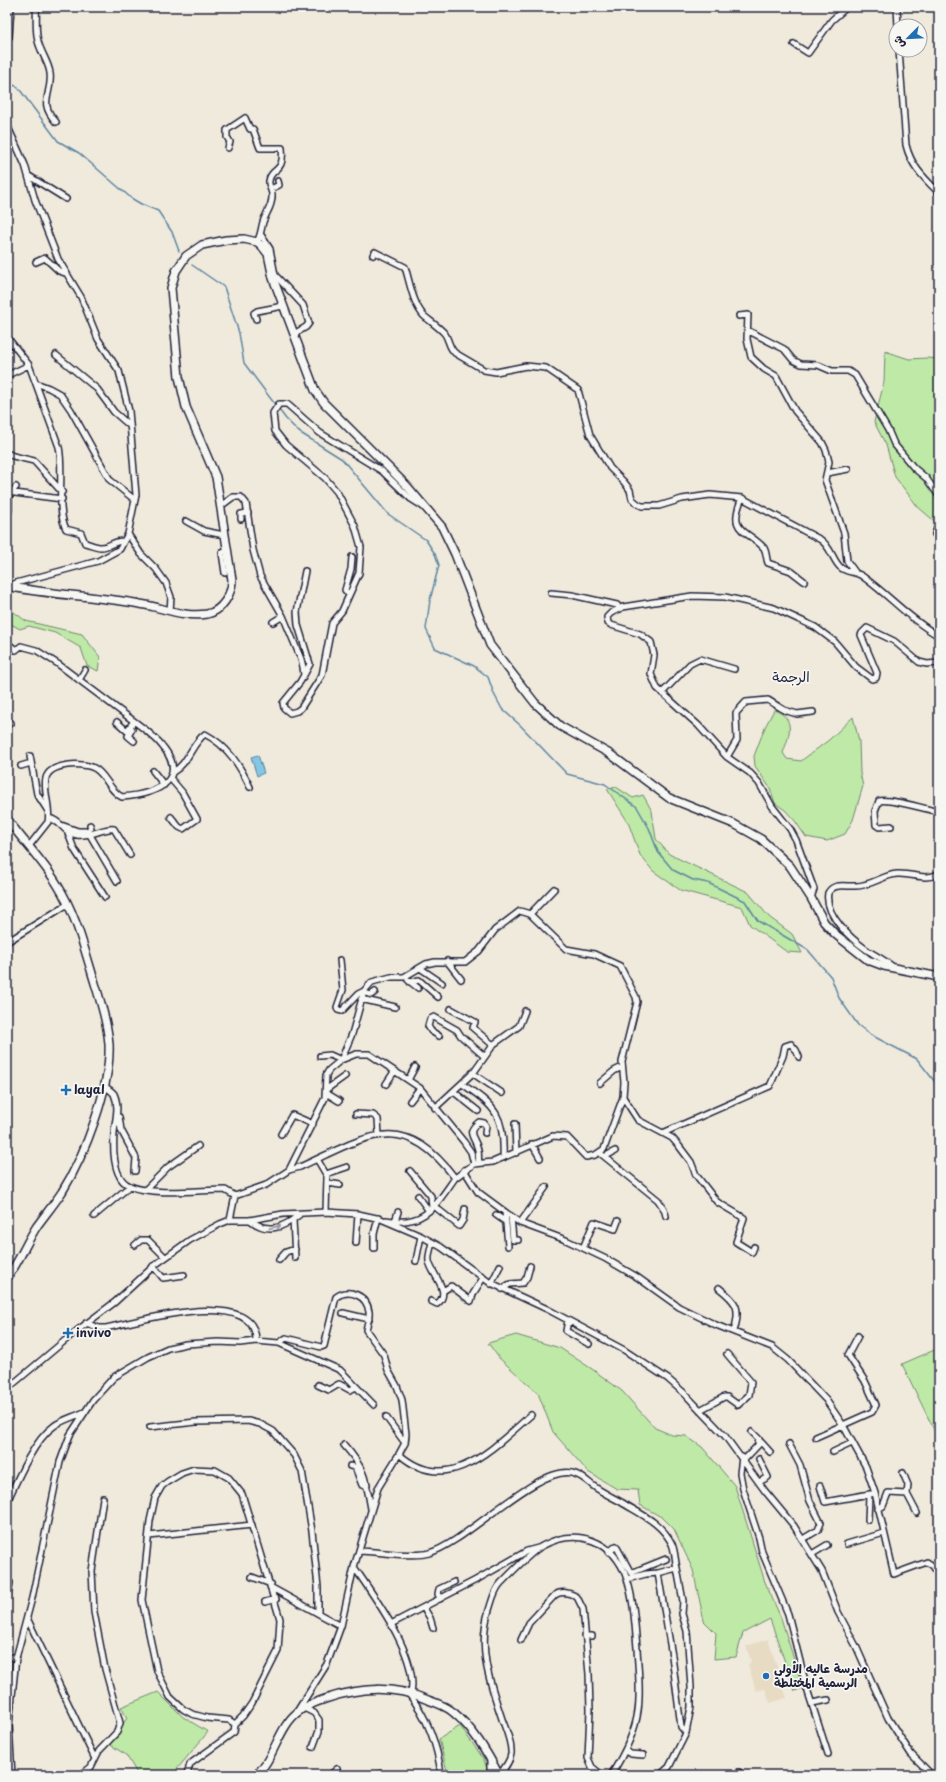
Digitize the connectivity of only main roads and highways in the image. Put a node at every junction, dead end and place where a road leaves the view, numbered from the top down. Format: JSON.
{"nodes":[{"id":1,"x":8,"y":586,"type":"edge"},
{"id":2,"x":7,"y":819,"type":"edge"},
{"id":3,"x":939,"y":977,"type":"edge"},
{"id":4,"x":7,"y":1278,"type":"edge"},
{"id":5,"x":256,"y":1775,"type":"edge"},
{"id":6,"x":499,"y":1775,"type":"edge"}],
"edges":[{"from":1,"to":3,"type":"main road"},
{"from":2,"to":4,"type":"main road"},
{"from":5,"to":6,"type":"main road"}]}
